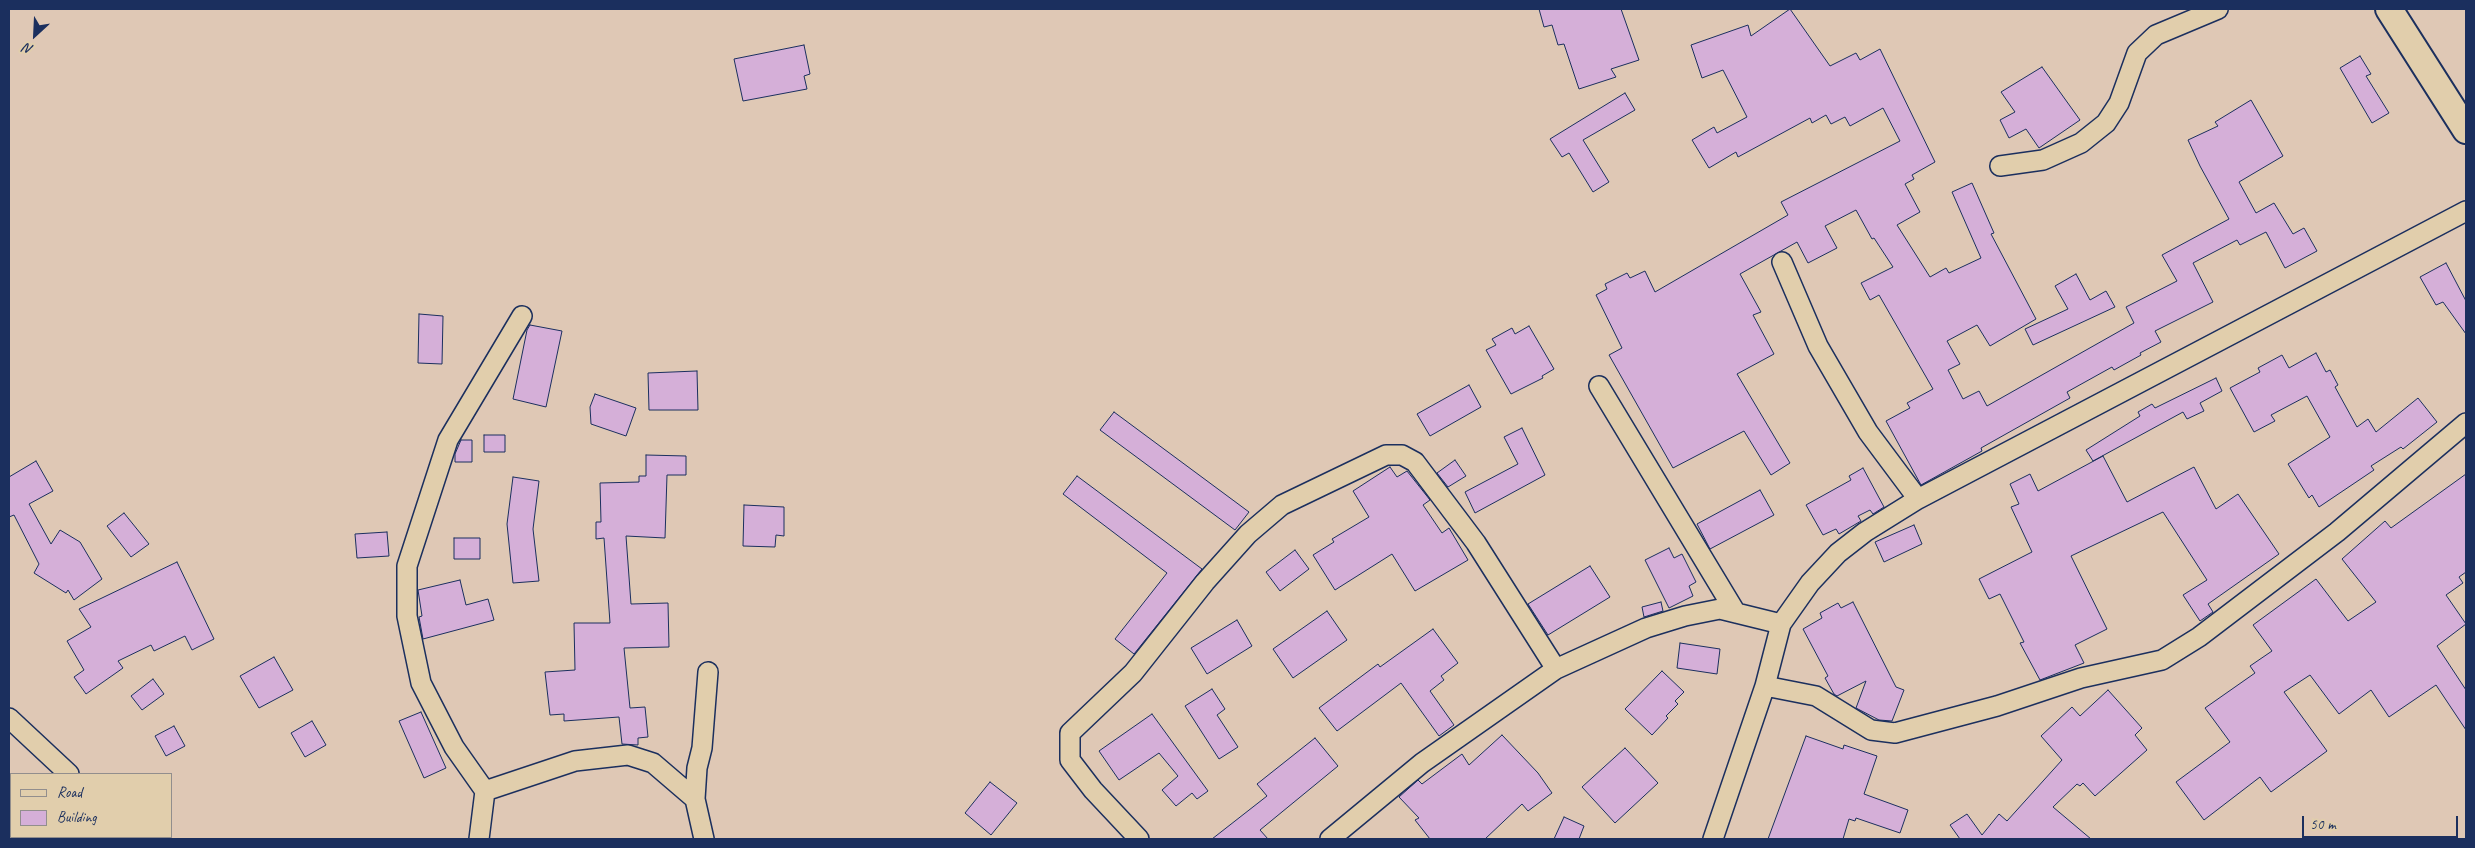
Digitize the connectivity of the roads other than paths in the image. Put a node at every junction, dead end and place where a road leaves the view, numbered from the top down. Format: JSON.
{"nodes":[{"id":1,"x":2218,"y":9,"type":"edge"},
{"id":2,"x":2389,"y":9,"type":"edge"},
{"id":3,"x":2466,"y":130,"type":"edge"},
{"id":4,"x":2000,"y":166,"type":"dead end"},
{"id":5,"x":2466,"y":211,"type":"edge"},
{"id":6,"x":1782,"y":262,"type":"dead end"},
{"id":7,"x":522,"y":316,"type":"dead end"},
{"id":8,"x":1599,"y":386,"type":"dead end"},
{"id":9,"x":2466,"y":424,"type":"edge"},
{"id":10,"x":1918,"y":499,"type":"junction"},
{"id":11,"x":1736,"y":613,"type":"junction"},
{"id":12,"x":1781,"y":624,"type":"junction"},
{"id":13,"x":1556,"y":669,"type":"junction"},
{"id":14,"x":708,"y":672,"type":"dead end"},
{"id":15,"x":1765,"y":686,"type":"junction"},
{"id":16,"x":9,"y":718,"type":"edge"},
{"id":17,"x":67,"y":773,"type":"edge"},
{"id":18,"x":485,"y":792,"type":"junction"},
{"id":19,"x":694,"y":799,"type":"junction"},
{"id":20,"x":479,"y":839,"type":"edge"},
{"id":21,"x":704,"y":839,"type":"edge"},
{"id":22,"x":1139,"y":839,"type":"edge"},
{"id":23,"x":1330,"y":839,"type":"edge"},
{"id":24,"x":1713,"y":839,"type":"edge"}],
"edges":[{"from":1,"to":4,"type":"street"},
{"from":2,"to":3,"type":"main road"},
{"from":5,"to":10,"type":"street"},
{"from":6,"to":10,"type":"street"},
{"from":7,"to":18,"type":"street"},
{"from":8,"to":11,"type":"street"},
{"from":9,"to":15,"type":"street"},
{"from":10,"to":12,"type":"street"},
{"from":11,"to":12,"type":"street"},
{"from":11,"to":13,"type":"street"},
{"from":12,"to":15,"type":"street"},
{"from":13,"to":22,"type":"street"},
{"from":13,"to":23,"type":"street"},
{"from":14,"to":19,"type":"street"},
{"from":15,"to":24,"type":"street"},
{"from":16,"to":17,"type":"street"},
{"from":18,"to":19,"type":"street"},
{"from":18,"to":20,"type":"street"},
{"from":19,"to":21,"type":"street"}]}
